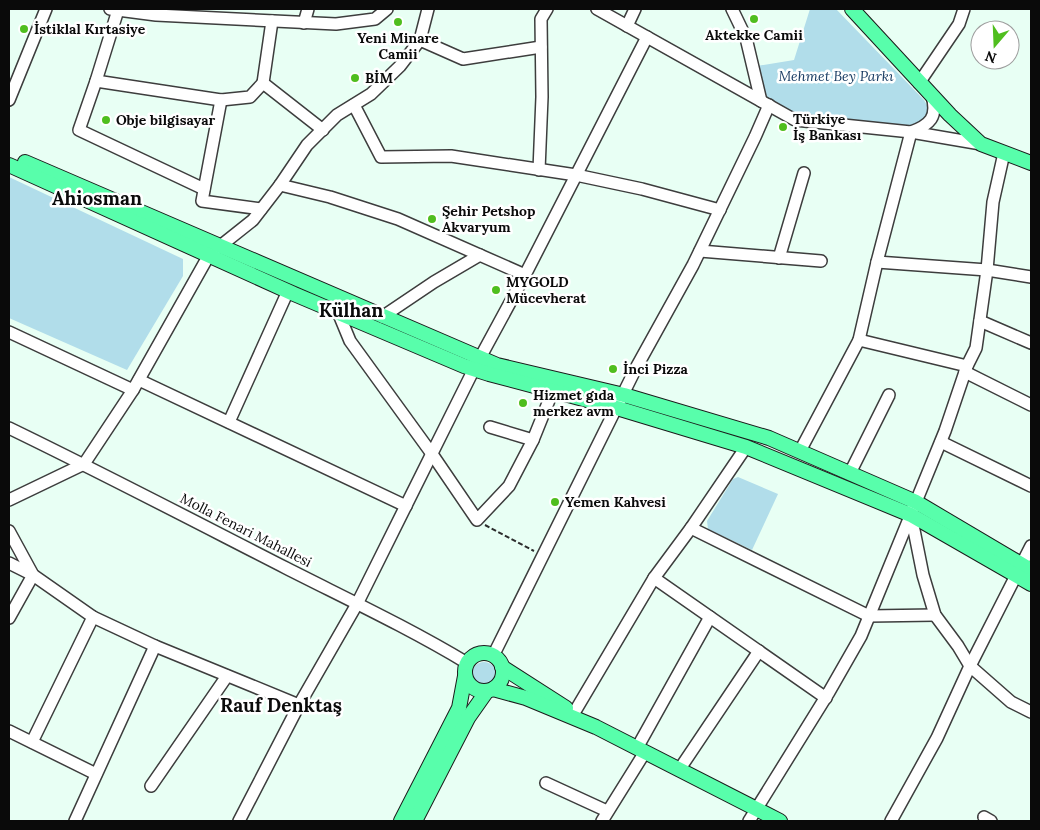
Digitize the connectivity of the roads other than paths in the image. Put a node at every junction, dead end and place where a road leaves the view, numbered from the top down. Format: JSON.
{"nodes":[{"id":1,"x":46,"y":9,"type":"edge"},
{"id":2,"x":114,"y":9,"type":"edge"},
{"id":3,"x":308,"y":9,"type":"edge"},
{"id":4,"x":387,"y":9,"type":"edge"},
{"id":5,"x":428,"y":9,"type":"edge"},
{"id":6,"x":547,"y":9,"type":"edge"},
{"id":7,"x":597,"y":9,"type":"edge"},
{"id":8,"x":635,"y":9,"type":"edge"},
{"id":9,"x":732,"y":9,"type":"edge"},
{"id":10,"x":852,"y":9,"type":"edge"},
{"id":11,"x":964,"y":9,"type":"edge"},
{"id":12,"x":135,"y":10,"type":"edge"},
{"id":13,"x":230,"y":14,"type":"edge"},
{"id":14,"x":272,"y":21,"type":"junction"},
{"id":15,"x":304,"y":23,"type":"junction"},
{"id":16,"x":627,"y":26,"type":"junction"},
{"id":17,"x":647,"y":37,"type":"junction"},
{"id":18,"x":420,"y":40,"type":"junction"},
{"id":19,"x":541,"y":47,"type":"junction"},
{"id":20,"x":96,"y":81,"type":"junction"},
{"id":21,"x":263,"y":83,"type":"junction"},
{"id":22,"x":919,"y":83,"type":"junction"},
{"id":23,"x":932,"y":96,"type":"junction"},
{"id":24,"x":9,"y":100,"type":"edge"},
{"id":25,"x":221,"y":100,"type":"junction"},
{"id":26,"x":765,"y":103,"type":"junction"},
{"id":27,"x":354,"y":105,"type":"junction"},
{"id":28,"x":323,"y":130,"type":"junction"},
{"id":29,"x":911,"y":132,"type":"junction"},
{"id":30,"x":981,"y":144,"type":"junction"},
{"id":31,"x":1004,"y":153,"type":"junction"},
{"id":32,"x":9,"y":155,"type":"edge"},
{"id":33,"x":1031,"y":163,"type":"edge"},
{"id":34,"x":9,"y":165,"type":"edge"},
{"id":35,"x":539,"y":170,"type":"junction"},
{"id":36,"x":804,"y":173,"type":"dead end"},
{"id":37,"x":576,"y":175,"type":"junction"},
{"id":38,"x":280,"y":185,"type":"junction"},
{"id":39,"x":204,"y":189,"type":"junction"},
{"id":40,"x":261,"y":209,"type":"junction"},
{"id":41,"x":720,"y":210,"type":"junction"},
{"id":42,"x":214,"y":251,"type":"junction"},
{"id":43,"x":700,"y":251,"type":"junction"},
{"id":44,"x":480,"y":255,"type":"junction"},
{"id":45,"x":779,"y":258,"type":"junction"},
{"id":46,"x":821,"y":261,"type":"dead end"},
{"id":47,"x":877,"y":262,"type":"junction"},
{"id":48,"x":987,"y":270,"type":"junction"},
{"id":49,"x":525,"y":275,"type":"junction"},
{"id":50,"x":1031,"y":277,"type":"edge"},
{"id":51,"x":288,"y":291,"type":"junction"},
{"id":52,"x":338,"y":312,"type":"junction"},
{"id":53,"x":382,"y":316,"type":"junction"},
{"id":54,"x":980,"y":321,"type":"junction"},
{"id":55,"x":9,"y":332,"type":"edge"},
{"id":56,"x":859,"y":340,"type":"junction"},
{"id":57,"x":1031,"y":343,"type":"edge"},
{"id":58,"x":477,"y":364,"type":"junction"},
{"id":59,"x":966,"y":369,"type":"junction"},
{"id":60,"x":136,"y":385,"type":"junction"},
{"id":61,"x":555,"y":385,"type":"junction"},
{"id":62,"x":624,"y":395,"type":"junction"},
{"id":63,"x":889,"y":395,"type":"dead end"},
{"id":64,"x":1031,"y":403,"type":"edge"},
{"id":65,"x":617,"y":408,"type":"junction"},
{"id":66,"x":229,"y":422,"type":"junction"},
{"id":67,"x":490,"y":427,"type":"dead end"},
{"id":68,"x":9,"y":428,"type":"edge"},
{"id":69,"x":533,"y":440,"type":"junction"},
{"id":70,"x":941,"y":442,"type":"junction"},
{"id":71,"x":746,"y":447,"type":"junction"},
{"id":72,"x":800,"y":451,"type":"junction"},
{"id":73,"x":432,"y":454,"type":"junction"},
{"id":74,"x":84,"y":464,"type":"junction"},
{"id":75,"x":850,"y":473,"type":"junction"},
{"id":76,"x":1031,"y":486,"type":"edge"},
{"id":77,"x":9,"y":500,"type":"edge"},
{"id":78,"x":406,"y":506,"type":"junction"},
{"id":79,"x":914,"y":508,"type":"junction"},
{"id":80,"x":691,"y":528,"type":"junction"},
{"id":81,"x":9,"y":531,"type":"edge"},
{"id":82,"x":1031,"y":546,"type":"edge"},
{"id":83,"x":9,"y":563,"type":"edge"},
{"id":84,"x":1024,"y":570,"type":"edge"},
{"id":85,"x":34,"y":575,"type":"junction"},
{"id":86,"x":654,"y":578,"type":"junction"},
{"id":87,"x":1031,"y":584,"type":"edge"},
{"id":88,"x":357,"y":604,"type":"junction"},
{"id":89,"x":935,"y":615,"type":"junction"},
{"id":90,"x":869,"y":616,"type":"junction"},
{"id":91,"x":93,"y":617,"type":"junction"},
{"id":92,"x":710,"y":617,"type":"junction"},
{"id":93,"x":9,"y":618,"type":"edge"},
{"id":94,"x":155,"y":646,"type":"junction"},
{"id":95,"x":759,"y":651,"type":"junction"},
{"id":96,"x":493,"y":656,"type":"junction"},
{"id":97,"x":970,"y":666,"type":"junction"},
{"id":98,"x":502,"y":667,"type":"junction"},
{"id":99,"x":466,"y":670,"type":"junction"},
{"id":100,"x":227,"y":676,"type":"junction"},
{"id":101,"x":490,"y":690,"type":"junction"},
{"id":102,"x":826,"y":698,"type":"junction"},
{"id":103,"x":299,"y":705,"type":"junction"},
{"id":104,"x":1031,"y":712,"type":"edge"},
{"id":105,"x":574,"y":713,"type":"junction"},
{"id":106,"x":596,"y":727,"type":"junction"},
{"id":107,"x":9,"y":731,"type":"edge"},
{"id":108,"x":32,"y":742,"type":"junction"},
{"id":109,"x":641,"y":750,"type":"junction"},
{"id":110,"x":679,"y":770,"type":"junction"},
{"id":111,"x":96,"y":774,"type":"junction"},
{"id":112,"x":546,"y":783,"type":"dead end"},
{"id":113,"x":151,"y":786,"type":"dead end"},
{"id":114,"x":605,"y":816,"type":"edge"},
{"id":115,"x":754,"y":816,"type":"edge"},
{"id":116,"x":75,"y":821,"type":"edge"},
{"id":117,"x":239,"y":821,"type":"edge"},
{"id":118,"x":401,"y":821,"type":"edge"},
{"id":119,"x":415,"y":821,"type":"edge"},
{"id":120,"x":780,"y":821,"type":"edge"},
{"id":121,"x":891,"y":821,"type":"edge"}],
"edges":[{"from":1,"to":24,"type":"street"},
{"from":2,"to":12,"type":"street"},
{"from":2,"to":20,"type":"street"},
{"from":3,"to":15,"type":"street"},
{"from":4,"to":15,"type":"street"},
{"from":5,"to":18,"type":"street"},
{"from":6,"to":19,"type":"street"},
{"from":7,"to":16,"type":"street"},
{"from":8,"to":16,"type":"street"},
{"from":9,"to":26,"type":"street"},
{"from":10,"to":22,"type":"main road"},
{"from":11,"to":22,"type":"street"},
{"from":12,"to":13,"type":"street"},
{"from":13,"to":14,"type":"street"},
{"from":14,"to":15,"type":"street"},
{"from":14,"to":21,"type":"street"},
{"from":16,"to":17,"type":"street"},
{"from":17,"to":26,"type":"street"},
{"from":17,"to":37,"type":"street"},
{"from":18,"to":19,"type":"street"},
{"from":18,"to":27,"type":"street"},
{"from":19,"to":35,"type":"street"},
{"from":20,"to":25,"type":"street"},
{"from":20,"to":39,"type":"street"},
{"from":21,"to":25,"type":"street"},
{"from":21,"to":28,"type":"street"},
{"from":22,"to":23,"type":"main road"},
{"from":23,"to":29,"type":"street"},
{"from":23,"to":30,"type":"main road"},
{"from":25,"to":39,"type":"street"},
{"from":26,"to":29,"type":"street"},
{"from":26,"to":41,"type":"street"},
{"from":27,"to":28,"type":"street"},
{"from":27,"to":35,"type":"street"},
{"from":28,"to":38,"type":"street"},
{"from":29,"to":30,"type":"street"},
{"from":29,"to":47,"type":"street"},
{"from":30,"to":31,"type":"main road"},
{"from":31,"to":33,"type":"main road"},
{"from":31,"to":48,"type":"street"},
{"from":32,"to":42,"type":"main road"},
{"from":34,"to":42,"type":"main road"},
{"from":35,"to":37,"type":"street"},
{"from":36,"to":45,"type":"street"},
{"from":37,"to":41,"type":"street"},
{"from":37,"to":49,"type":"street"},
{"from":38,"to":40,"type":"street"},
{"from":38,"to":44,"type":"street"},
{"from":39,"to":40,"type":"street"},
{"from":40,"to":42,"type":"street"},
{"from":41,"to":43,"type":"street"},
{"from":42,"to":51,"type":"main road"},
{"from":42,"to":53,"type":"main road"},
{"from":42,"to":60,"type":"street"},
{"from":43,"to":45,"type":"street"},
{"from":43,"to":62,"type":"street"},
{"from":44,"to":49,"type":"street"},
{"from":44,"to":53,"type":"street"},
{"from":45,"to":46,"type":"street"},
{"from":47,"to":48,"type":"street"},
{"from":47,"to":56,"type":"street"},
{"from":48,"to":50,"type":"street"},
{"from":48,"to":54,"type":"street"},
{"from":49,"to":58,"type":"street"},
{"from":51,"to":52,"type":"main road"},
{"from":51,"to":66,"type":"street"},
{"from":52,"to":58,"type":"main road"},
{"from":52,"to":73,"type":"street"},
{"from":53,"to":58,"type":"main road"},
{"from":54,"to":57,"type":"street"},
{"from":54,"to":59,"type":"street"},
{"from":55,"to":60,"type":"street"},
{"from":56,"to":59,"type":"street"},
{"from":56,"to":72,"type":"street"},
{"from":58,"to":61,"type":"main road"},
{"from":58,"to":73,"type":"street"},
{"from":59,"to":64,"type":"street"},
{"from":59,"to":70,"type":"street"},
{"from":60,"to":66,"type":"street"},
{"from":60,"to":74,"type":"street"},
{"from":61,"to":62,"type":"main road"},
{"from":61,"to":65,"type":"main road"},
{"from":61,"to":69,"type":"street"},
{"from":62,"to":65,"type":"street"},
{"from":62,"to":72,"type":"main road"},
{"from":63,"to":75,"type":"street"},
{"from":65,"to":71,"type":"main road"},
{"from":65,"to":96,"type":"street"},
{"from":66,"to":78,"type":"street"},
{"from":67,"to":69,"type":"street"},
{"from":68,"to":74,"type":"street","name":"Molla Fenari Mahallesi"},
{"from":69,"to":73,"type":"street"},
{"from":70,"to":76,"type":"street"},
{"from":70,"to":79,"type":"street"},
{"from":71,"to":79,"type":"main road"},
{"from":71,"to":80,"type":"street"},
{"from":72,"to":75,"type":"main road"},
{"from":73,"to":78,"type":"street"},
{"from":74,"to":77,"type":"street"},
{"from":74,"to":88,"type":"street","name":"Molla Fenari Mahallesi"},
{"from":75,"to":79,"type":"main road"},
{"from":78,"to":88,"type":"street"},
{"from":79,"to":84,"type":"main road"},
{"from":79,"to":89,"type":"street"},
{"from":79,"to":90,"type":"street"},
{"from":80,"to":86,"type":"street"},
{"from":80,"to":90,"type":"street"},
{"from":81,"to":85,"type":"street"},
{"from":82,"to":84,"type":"street"},
{"from":83,"to":85,"type":"street"},
{"from":84,"to":87,"type":"main road"},
{"from":84,"to":97,"type":"street"},
{"from":85,"to":91,"type":"street"},
{"from":85,"to":93,"type":"street"},
{"from":86,"to":92,"type":"street"},
{"from":86,"to":105,"type":"street"},
{"from":88,"to":99,"type":"street","name":"Molla Fenari Mahallesi"},
{"from":88,"to":103,"type":"street"},
{"from":89,"to":90,"type":"street"},
{"from":89,"to":97,"type":"street"},
{"from":90,"to":102,"type":"street"},
{"from":91,"to":94,"type":"street"},
{"from":91,"to":108,"type":"street"},
{"from":92,"to":95,"type":"street"},
{"from":92,"to":109,"type":"street"},
{"from":94,"to":100,"type":"street"},
{"from":94,"to":111,"type":"street"},
{"from":95,"to":102,"type":"street"},
{"from":95,"to":110,"type":"street"},
{"from":96,"to":98,"type":"main road"},
{"from":96,"to":99,"type":"main road"},
{"from":97,"to":104,"type":"street"},
{"from":97,"to":121,"type":"street"},
{"from":98,"to":101,"type":"main road"},
{"from":98,"to":105,"type":"main road"},
{"from":99,"to":101,"type":"main road"},
{"from":99,"to":118,"type":"main road"},
{"from":100,"to":103,"type":"street"},
{"from":100,"to":113,"type":"street"},
{"from":101,"to":106,"type":"main road"},
{"from":101,"to":119,"type":"main road"},
{"from":102,"to":115,"type":"street"},
{"from":103,"to":117,"type":"street"},
{"from":105,"to":106,"type":"main road"},
{"from":106,"to":109,"type":"main road"},
{"from":107,"to":108,"type":"street"},
{"from":108,"to":111,"type":"street"},
{"from":109,"to":110,"type":"main road"},
{"from":109,"to":114,"type":"street"},
{"from":110,"to":115,"type":"main road"},
{"from":111,"to":116,"type":"street"},
{"from":112,"to":114,"type":"street"},
{"from":115,"to":120,"type":"main road"}]}
